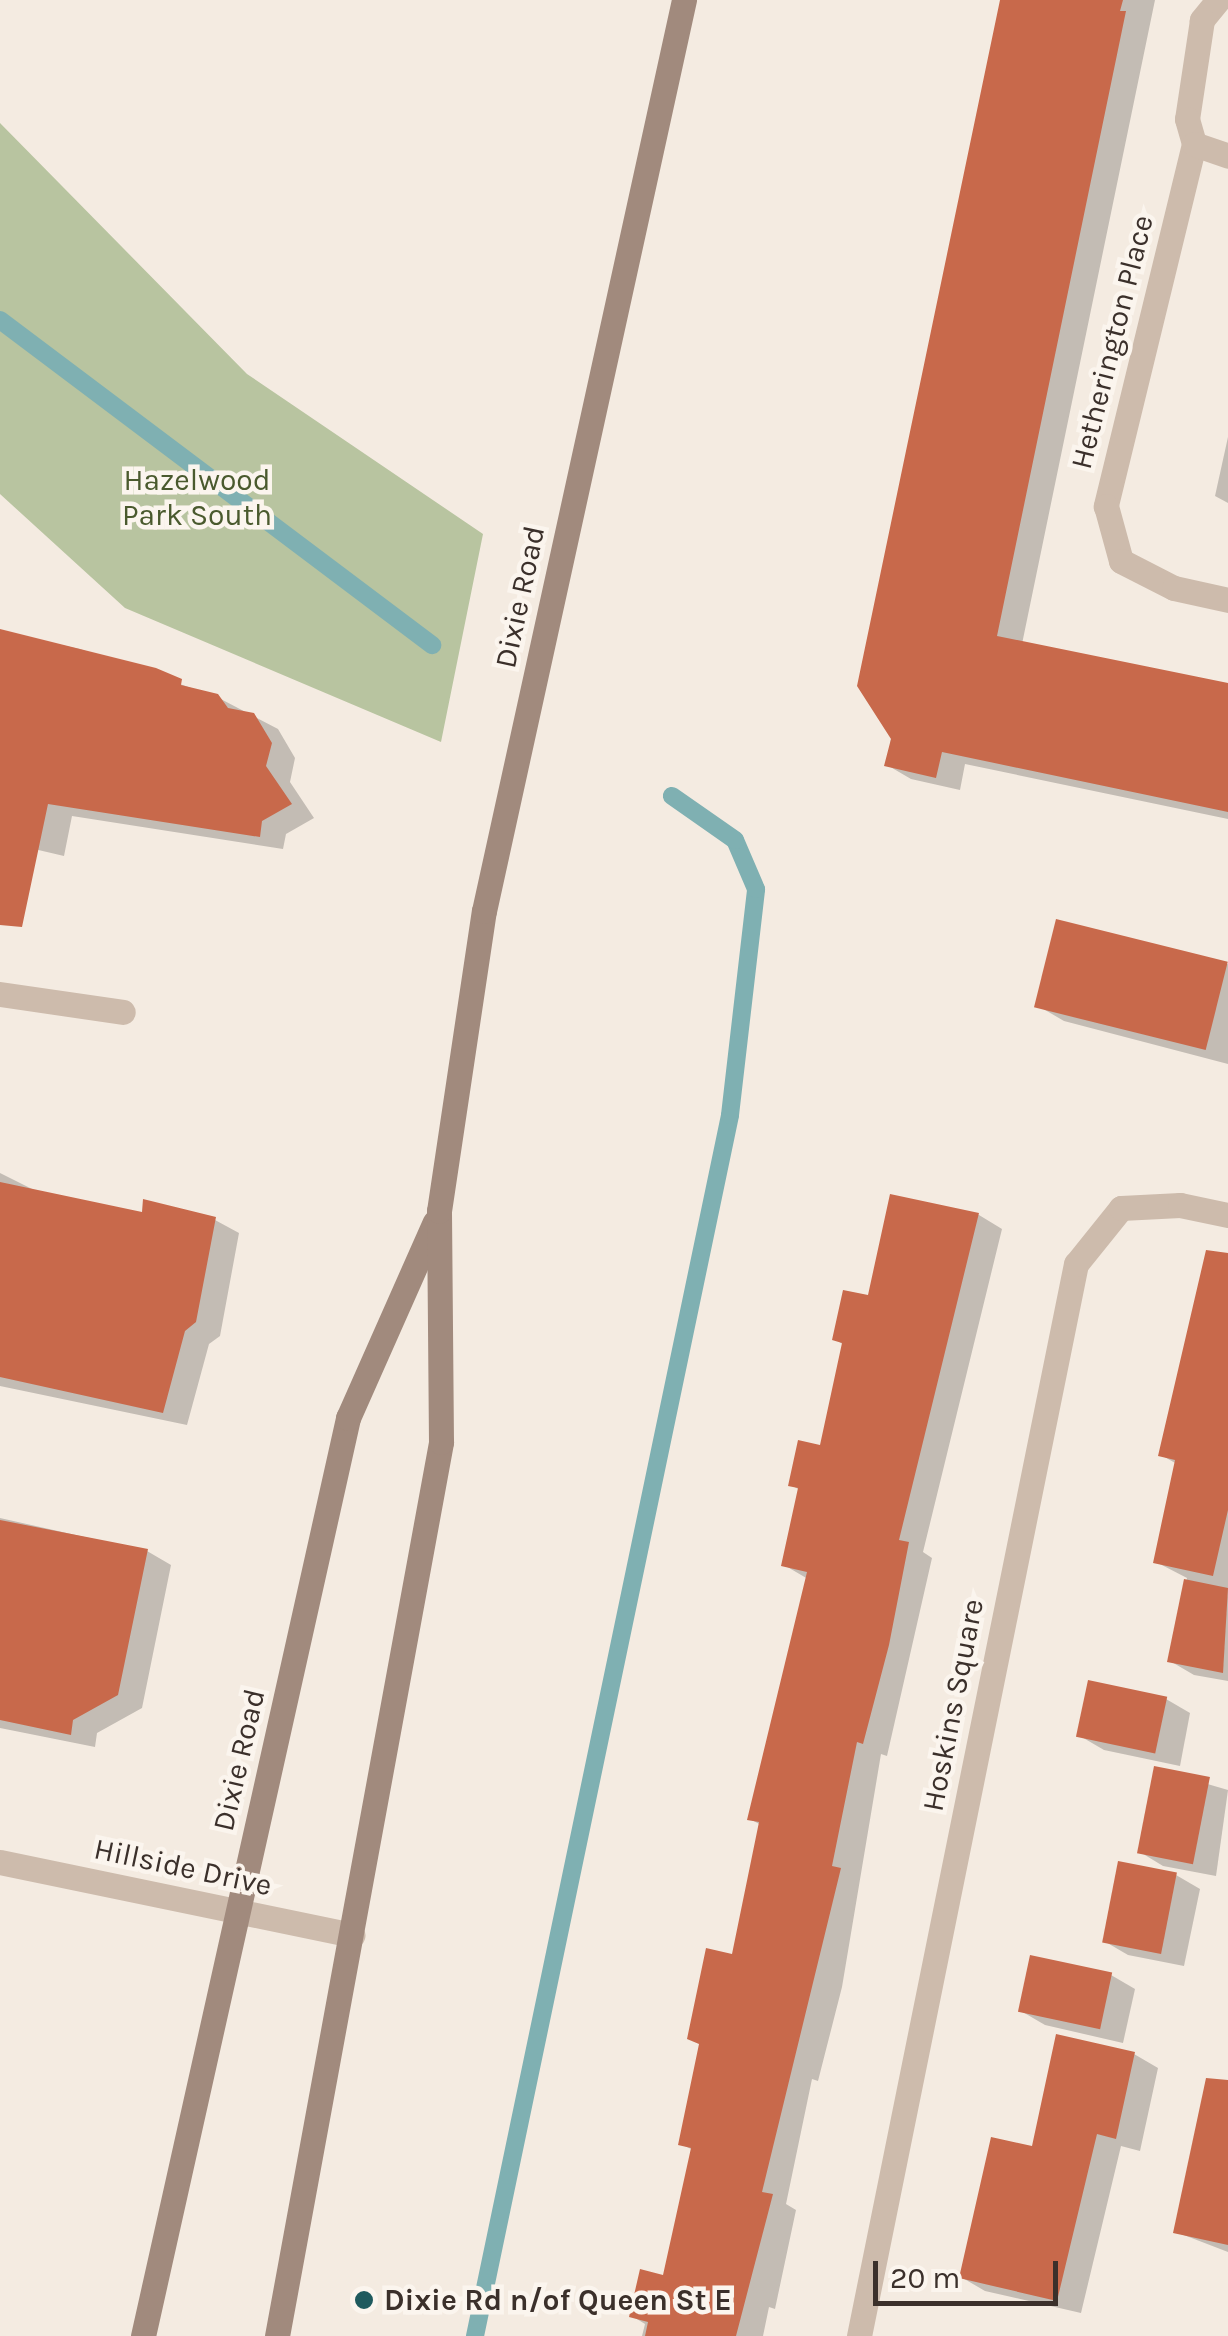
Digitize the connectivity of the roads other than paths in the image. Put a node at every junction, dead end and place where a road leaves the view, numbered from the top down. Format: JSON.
{"nodes":[{"id":1,"x":684,"y":0,"type":"edge"},
{"id":2,"x":1218,"y":0,"type":"edge"},
{"id":3,"x":1194,"y":144,"type":"junction"},
{"id":4,"x":1228,"y":156,"type":"edge"},
{"id":5,"x":1228,"y":600,"type":"edge"},
{"id":6,"x":0,"y":994,"type":"edge"},
{"id":7,"x":123,"y":1012,"type":"dead end"},
{"id":8,"x":440,"y":1212,"type":"junction"},
{"id":9,"x":1228,"y":1215,"type":"edge"},
{"id":10,"x":0,"y":1862,"type":"edge"},
{"id":11,"x":238,"y":1912,"type":"junction"},
{"id":12,"x":353,"y":1935,"type":"junction"},
{"id":13,"x":143,"y":2336,"type":"edge"},
{"id":14,"x":277,"y":2336,"type":"edge"},
{"id":15,"x":860,"y":2336,"type":"edge"}],
"edges":[{"from":1,"to":8,"type":"main road","name":"Dixie Road"},
{"from":2,"to":3,"type":"street","name":"Hetherington Place"},
{"from":3,"to":4,"type":"street"},
{"from":3,"to":5,"type":"street","name":"Hetherington Place"},
{"from":6,"to":7,"type":"street"},
{"from":8,"to":11,"type":"main road","name":"Dixie Road"},
{"from":8,"to":12,"type":"main road","name":"Dixie Road"},
{"from":9,"to":15,"type":"street","name":"Hoskins Square"},
{"from":10,"to":11,"type":"street","name":"Hillside Drive"},
{"from":11,"to":12,"type":"street","name":"Hillside Drive"},
{"from":11,"to":13,"type":"main road","name":"Dixie Road"},
{"from":12,"to":14,"type":"main road","name":"Dixie Road"}]}
